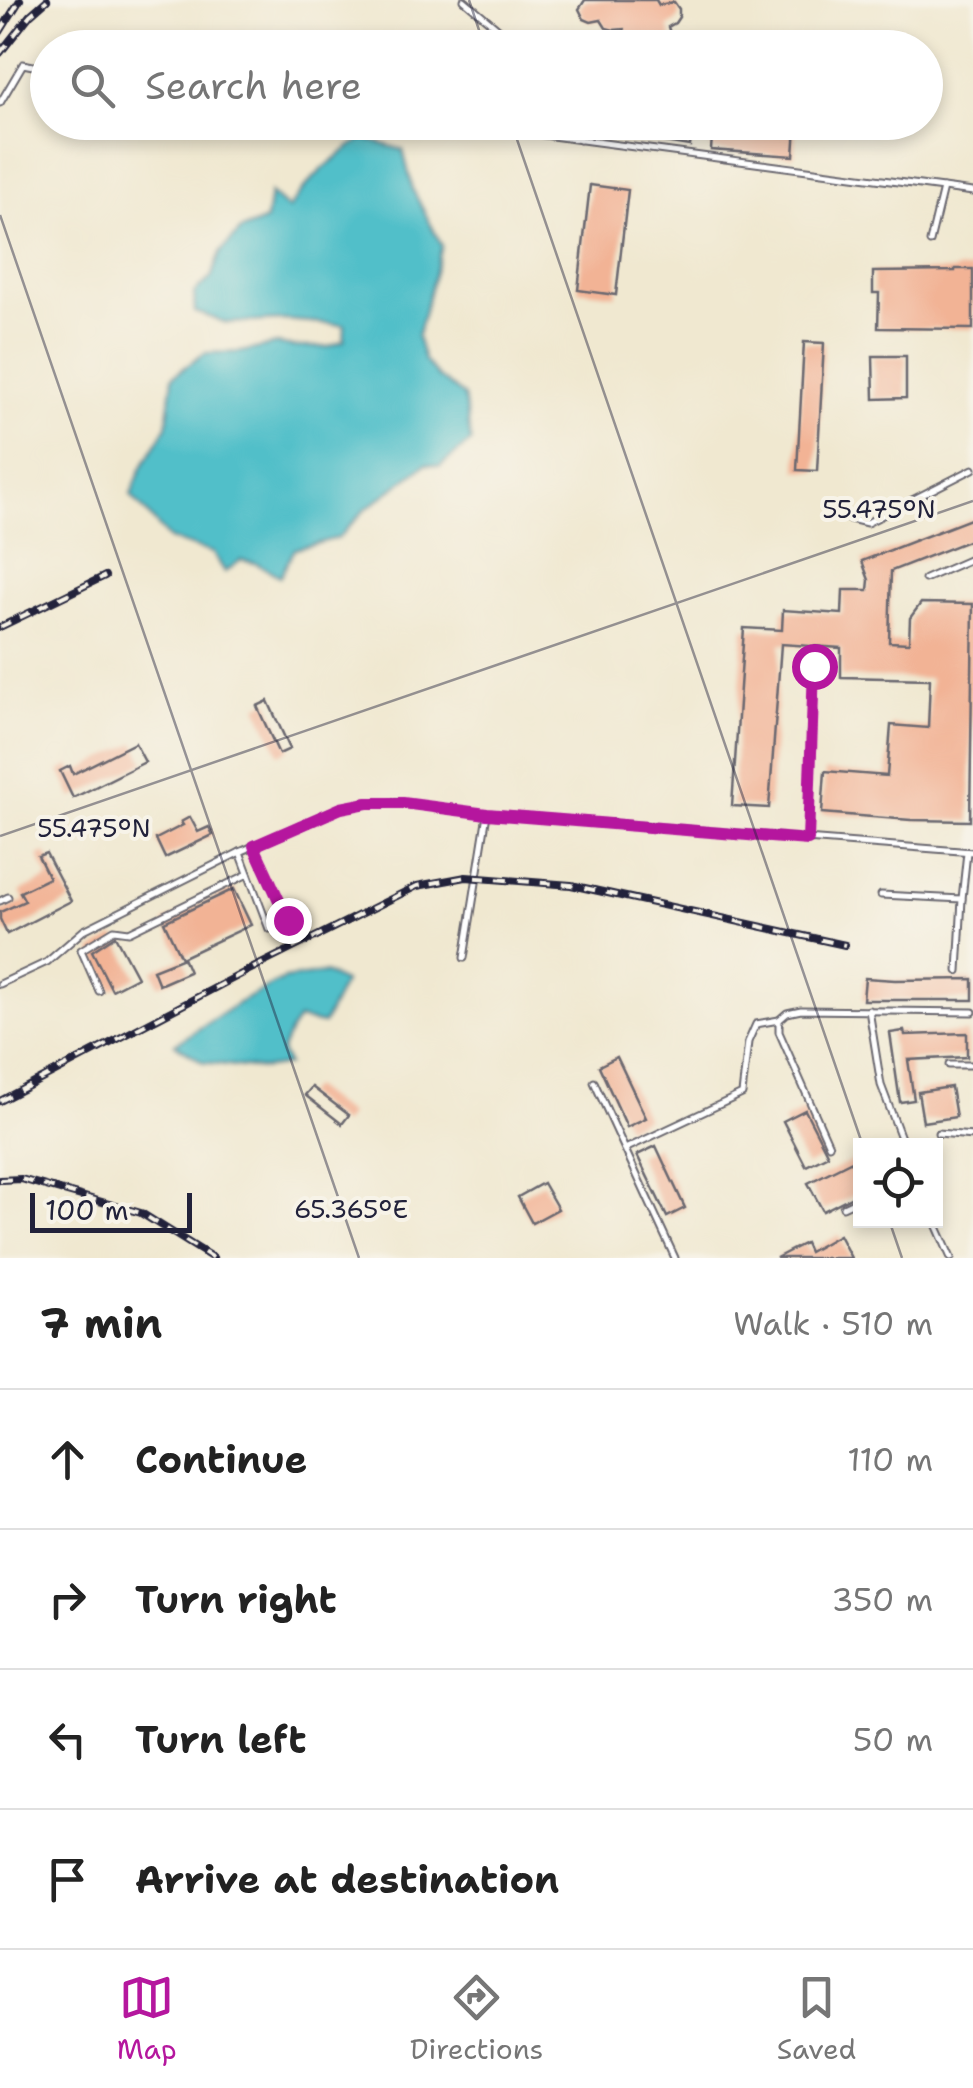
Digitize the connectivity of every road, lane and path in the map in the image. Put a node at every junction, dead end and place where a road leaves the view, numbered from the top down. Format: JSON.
{"nodes":[{"id":1,"x":464,"y":0,"type":"edge"},
{"id":2,"x":500,"y":30,"type":"edge"},
{"id":3,"x":30,"y":65,"type":"edge"},
{"id":4,"x":0,"y":103,"type":"edge"},
{"id":5,"x":580,"y":140,"type":"edge"},
{"id":6,"x":943,"y":188,"type":"junction"},
{"id":7,"x":973,"y":192,"type":"edge"},
{"id":8,"x":930,"y":242,"type":"dead end"},
{"id":9,"x":973,"y":469,"type":"edge"},
{"id":10,"x":842,"y":507,"type":"dead end"},
{"id":11,"x":973,"y":558,"type":"edge"},
{"id":12,"x":925,"y":580,"type":"dead end"},
{"id":13,"x":814,"y":666,"type":"dead end"},
{"id":14,"x":487,"y":814,"type":"junction"},
{"id":15,"x":808,"y":840,"type":"junction"},
{"id":16,"x":254,"y":846,"type":"junction"},
{"id":17,"x":240,"y":852,"type":"junction"},
{"id":18,"x":970,"y":852,"type":"edge"},
{"id":19,"x":248,"y":874,"type":"junction"},
{"id":20,"x":881,"y":895,"type":"dead end"},
{"id":21,"x":8,"y":897,"type":"dead end"},
{"id":22,"x":962,"y":900,"type":"junction"},
{"id":23,"x":0,"y":901,"type":"edge"},
{"id":24,"x":464,"y":958,"type":"dead end"},
{"id":25,"x":958,"y":971,"type":"dead end"},
{"id":26,"x":0,"y":984,"type":"edge"},
{"id":27,"x":99,"y":991,"type":"dead end"},
{"id":28,"x":869,"y":1010,"type":"junction"},
{"id":29,"x":973,"y":1012,"type":"edge"},
{"id":30,"x":779,"y":1020,"type":"junction"},
{"id":31,"x":973,"y":1065,"type":"edge"},
{"id":32,"x":949,"y":1066,"type":"dead end"},
{"id":33,"x":594,"y":1082,"type":"dead end"},
{"id":34,"x":938,"y":1133,"type":"dead end"},
{"id":35,"x":973,"y":1136,"type":"edge"},
{"id":36,"x":901,"y":1138,"type":"edge"},
{"id":37,"x":829,"y":1144,"type":"dead end"},
{"id":38,"x":625,"y":1149,"type":"junction"},
{"id":39,"x":853,"y":1202,"type":"edge"},
{"id":40,"x":843,"y":1207,"type":"dead end"},
{"id":41,"x":938,"y":1228,"type":"edge"},
{"id":42,"x":675,"y":1258,"type":"edge"},
{"id":43,"x":951,"y":1258,"type":"edge"}],
"edges":[{"from":1,"to":2,"type":"lane"},
{"from":3,"to":4,"type":"lane"},
{"from":5,"to":6,"type":"lane"},
{"from":6,"to":7,"type":"lane"},
{"from":6,"to":8,"type":"lane"},
{"from":9,"to":10,"type":"lane"},
{"from":11,"to":12,"type":"lane"},
{"from":13,"to":15,"type":"lane"},
{"from":14,"to":15,"type":"lane"},
{"from":14,"to":16,"type":"lane"},
{"from":14,"to":24,"type":"lane"},
{"from":15,"to":18,"type":"lane"},
{"from":16,"to":17,"type":"lane"},
{"from":16,"to":19,"type":"lane"},
{"from":17,"to":19,"type":"lane"},
{"from":17,"to":26,"type":"lane"},
{"from":18,"to":22,"type":"lane"},
{"from":19,"to":27,"type":"lane"},
{"from":20,"to":22,"type":"lane"},
{"from":21,"to":23,"type":"lane"},
{"from":22,"to":25,"type":"lane"},
{"from":28,"to":29,"type":"lane"},
{"from":28,"to":30,"type":"lane"},
{"from":28,"to":36,"type":"lane"},
{"from":30,"to":37,"type":"lane"},
{"from":30,"to":38,"type":"lane"},
{"from":31,"to":32,"type":"lane"},
{"from":33,"to":38,"type":"lane"},
{"from":34,"to":35,"type":"lane"},
{"from":38,"to":42,"type":"lane"},
{"from":39,"to":40,"type":"lane"},
{"from":41,"to":43,"type":"lane"}]}
